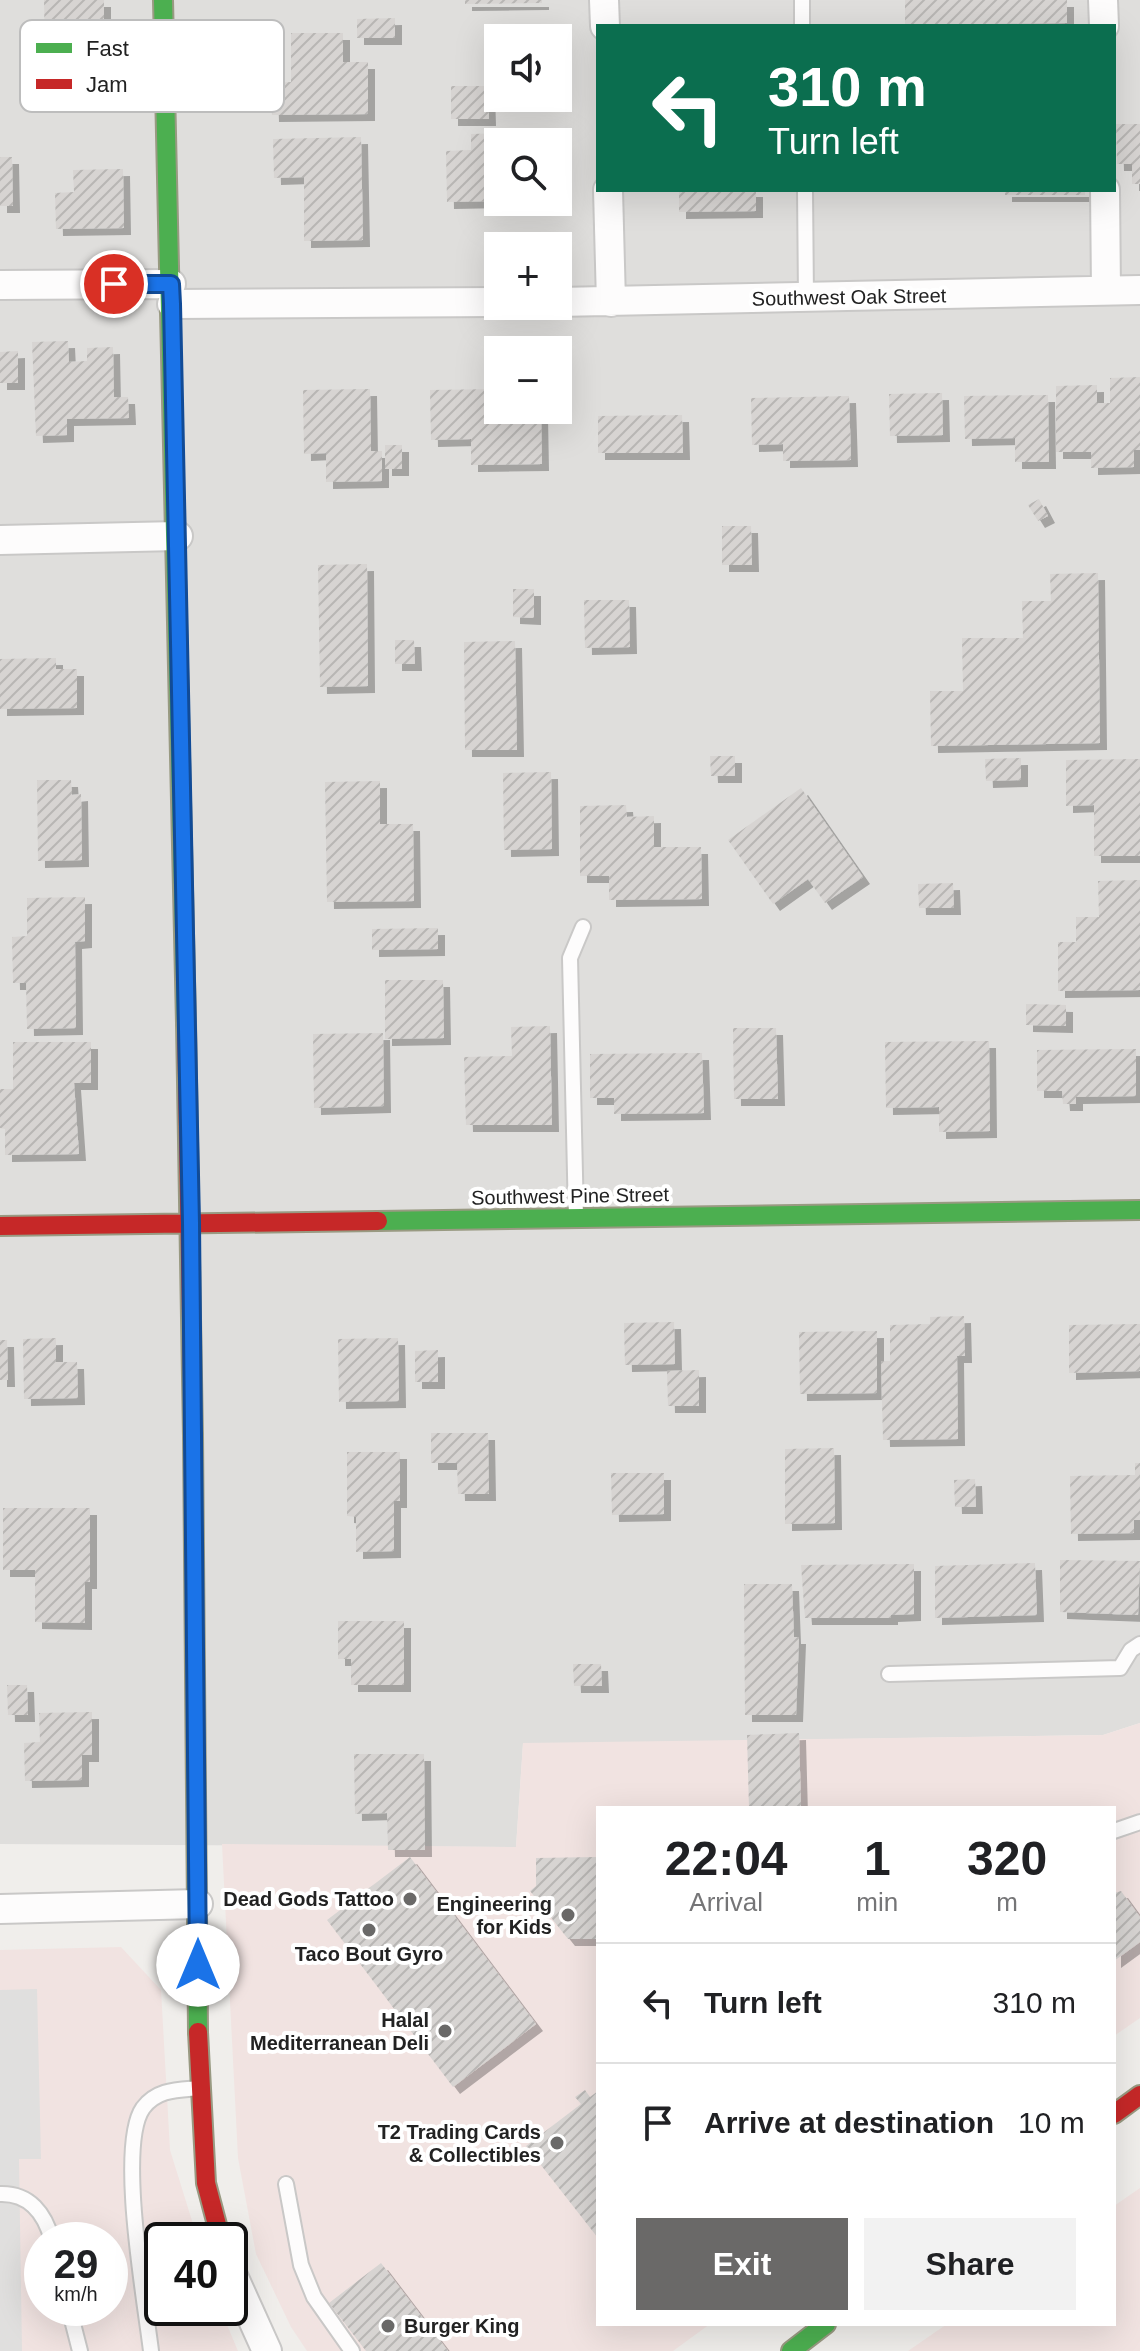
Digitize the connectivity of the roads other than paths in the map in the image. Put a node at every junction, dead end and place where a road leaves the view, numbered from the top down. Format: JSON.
{"nodes":[{"id":1,"x":163,"y":0,"type":"edge"},
{"id":2,"x":604,"y":0,"type":"edge"},
{"id":3,"x":802,"y":0,"type":"edge"},
{"id":4,"x":1103,"y":0,"type":"edge"},
{"id":5,"x":164,"y":20,"type":"edge"},
{"id":6,"x":605,"y":24,"type":"edge"},
{"id":7,"x":802,"y":24,"type":"edge"},
{"id":8,"x":1104,"y":24,"type":"edge"},
{"id":9,"x":166,"y":112,"type":"edge"},
{"id":10,"x":608,"y":192,"type":"edge"},
{"id":11,"x":805,"y":192,"type":"edge"},
{"id":12,"x":1105,"y":192,"type":"edge"},
{"id":13,"x":0,"y":285,"type":"edge"},
{"id":14,"x":1106,"y":290,"type":"junction"},
{"id":15,"x":1140,"y":290,"type":"edge"},
{"id":16,"x":171,"y":294,"type":"junction"},
{"id":17,"x":806,"y":298,"type":"junction"},
{"id":18,"x":484,"y":302,"type":"edge"},
{"id":19,"x":572,"y":302,"type":"edge"},
{"id":20,"x":611,"y":302,"type":"junction"},
{"id":21,"x":178,"y":536,"type":"junction"},
{"id":22,"x":0,"y":540,"type":"edge"},
{"id":23,"x":583,"y":927,"type":"dead end"},
{"id":24,"x":1140,"y":1210,"type":"edge"},
{"id":25,"x":576,"y":1218,"type":"junction"},
{"id":26,"x":191,"y":1223,"type":"junction"},
{"id":27,"x":0,"y":1226,"type":"edge"},
{"id":28,"x":1140,"y":1644,"type":"edge"},
{"id":29,"x":889,"y":1674,"type":"dead end"},
{"id":30,"x":1140,"y":1822,"type":"edge"},
{"id":31,"x":1116,"y":1830,"type":"edge"},
{"id":32,"x":198,"y":1904,"type":"junction"},
{"id":33,"x":0,"y":1909,"type":"edge"},
{"id":34,"x":199,"y":2088,"type":"junction"},
{"id":35,"x":1140,"y":2095,"type":"edge"},
{"id":36,"x":1116,"y":2113,"type":"edge"},
{"id":37,"x":286,"y":2184,"type":"dead end"},
{"id":38,"x":0,"y":2194,"type":"edge"},
{"id":39,"x":47,"y":2222,"type":"edge"},
{"id":40,"x":216,"y":2222,"type":"edge"},
{"id":41,"x":248,"y":2309,"type":"edge"},
{"id":42,"x":74,"y":2326,"type":"edge"},
{"id":43,"x":823,"y":2326,"type":"edge"},
{"id":44,"x":80,"y":2351,"type":"edge"},
{"id":45,"x":151,"y":2351,"type":"edge"},
{"id":46,"x":267,"y":2351,"type":"edge"},
{"id":47,"x":352,"y":2351,"type":"edge"},
{"id":48,"x":791,"y":2351,"type":"edge"}],
"edges":[{"from":1,"to":5,"type":"main road"},
{"from":2,"to":6,"type":"street"},
{"from":3,"to":7,"type":"lane"},
{"from":4,"to":8,"type":"street"},
{"from":9,"to":16,"type":"main road"},
{"from":10,"to":20,"type":"street"},
{"from":11,"to":17,"type":"lane"},
{"from":12,"to":14,"type":"street"},
{"from":13,"to":16,"type":"street"},
{"from":14,"to":15,"type":"street","name":"Southwest Oak Street"},
{"from":14,"to":17,"type":"street","name":"Southwest Oak Street"},
{"from":16,"to":18,"type":"street"},
{"from":16,"to":21,"type":"main road"},
{"from":17,"to":20,"type":"street","name":"Southwest Oak Street"},
{"from":19,"to":20,"type":"street","name":"Southwest Oak Street"},
{"from":21,"to":22,"type":"street"},
{"from":21,"to":26,"type":"main road"},
{"from":23,"to":25,"type":"lane"},
{"from":24,"to":25,"type":"main road","name":"Southwest Pine Street"},
{"from":25,"to":26,"type":"main road","name":"Southwest Pine Street"},
{"from":26,"to":27,"type":"main road","name":"Southwest Pine Street"},
{"from":26,"to":32,"type":"main road"},
{"from":28,"to":29,"type":"lane"},
{"from":30,"to":31,"type":"lane"},
{"from":32,"to":33,"type":"street"},
{"from":32,"to":34,"type":"main road"},
{"from":34,"to":40,"type":"main road"},
{"from":34,"to":45,"type":"lane"},
{"from":35,"to":36,"type":"main road"},
{"from":37,"to":47,"type":"lane"},
{"from":38,"to":39,"type":"lane"},
{"from":41,"to":46,"type":"street"},
{"from":42,"to":44,"type":"lane"},
{"from":43,"to":48,"type":"main road"}]}
